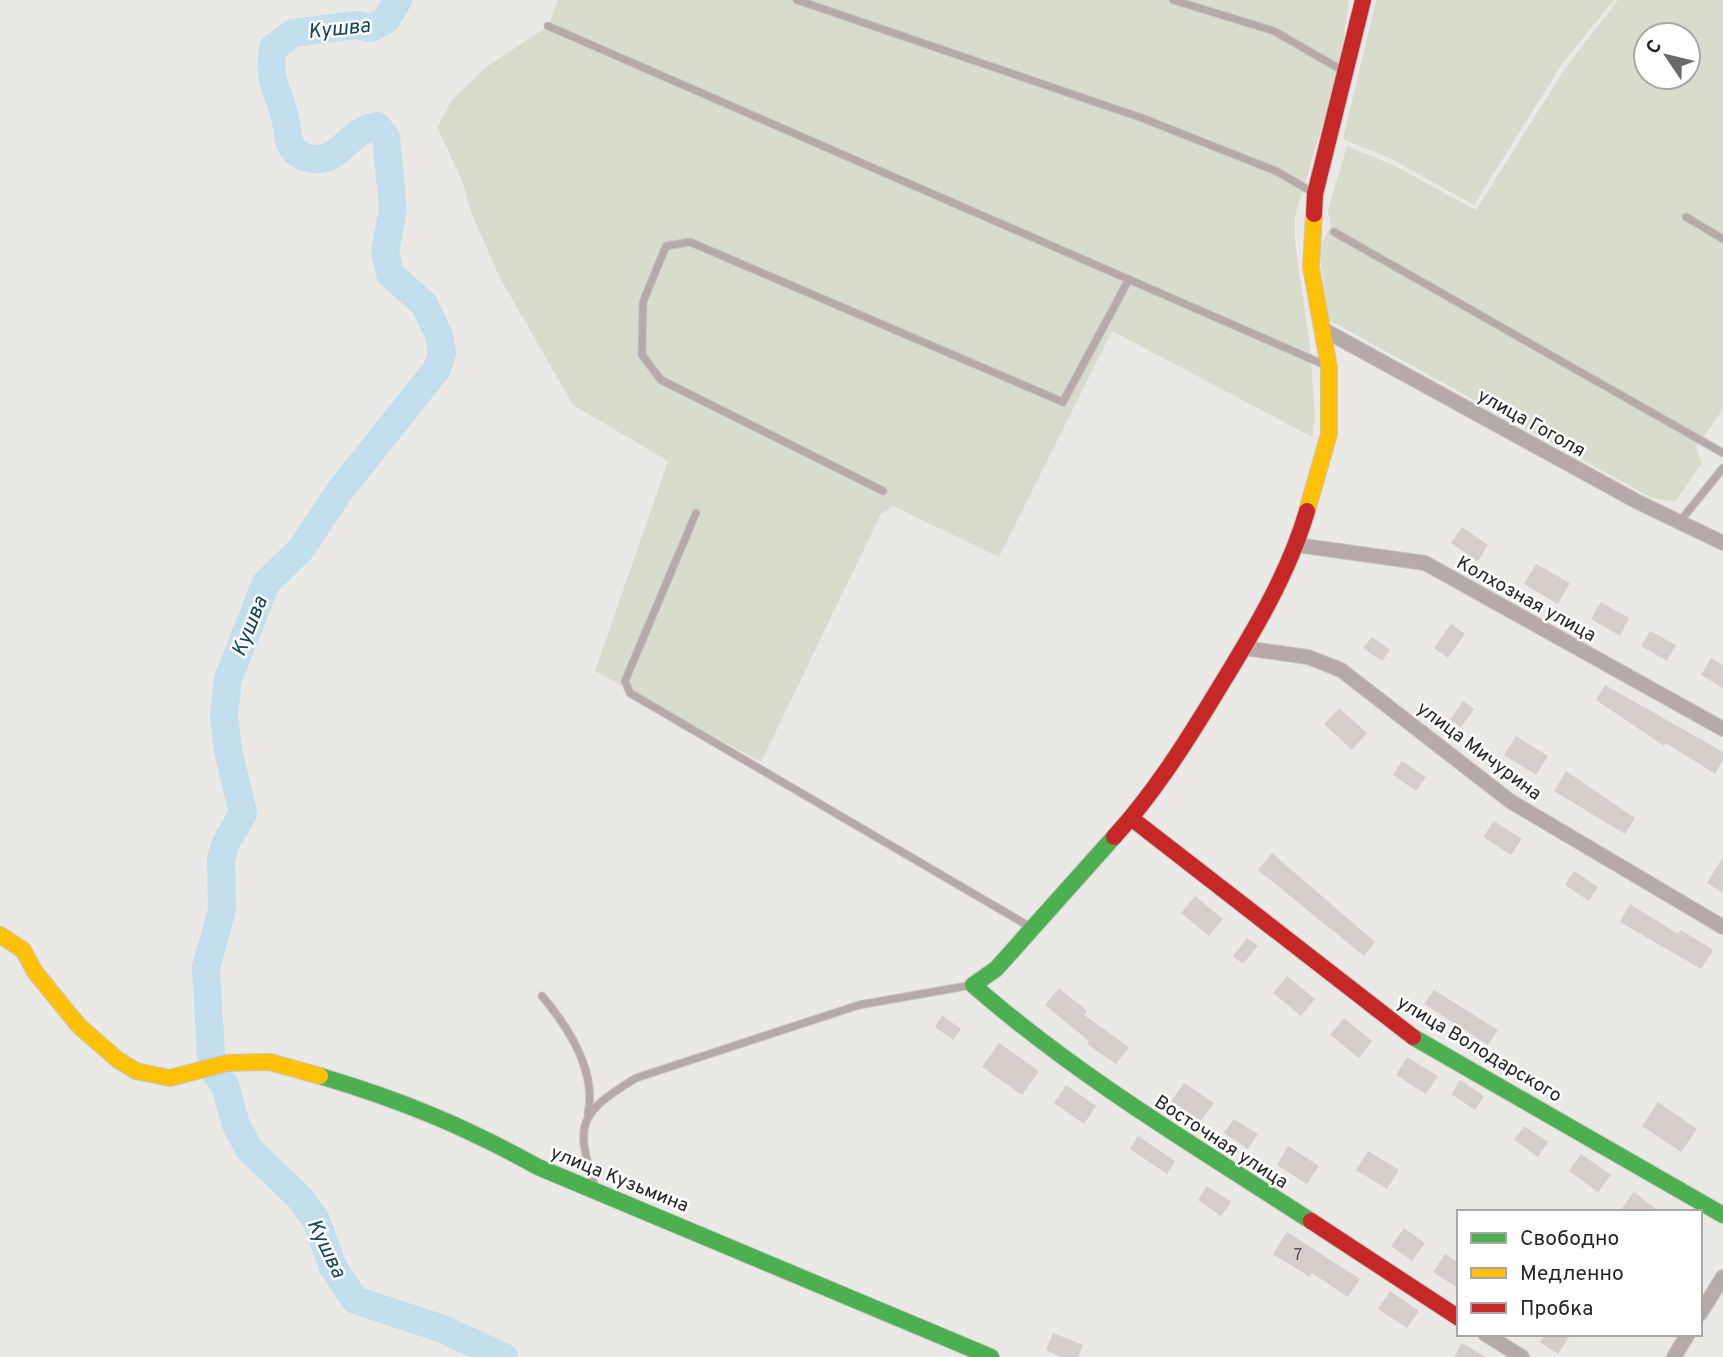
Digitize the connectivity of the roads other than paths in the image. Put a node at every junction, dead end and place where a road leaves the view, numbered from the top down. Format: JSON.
{"nodes":[{"id":1,"x":797,"y":0,"type":"edge"},
{"id":2,"x":1173,"y":0,"type":"edge"},
{"id":3,"x":1363,"y":0,"type":"edge"},
{"id":4,"x":548,"y":26,"type":"dead end"},
{"id":5,"x":1348,"y":74,"type":"junction"},
{"id":6,"x":1315,"y":194,"type":"junction"},
{"id":7,"x":1686,"y":217,"type":"dead end"},
{"id":8,"x":1334,"y":232,"type":"dead end"},
{"id":9,"x":1723,"y":239,"type":"edge"},
{"id":10,"x":1129,"y":279,"type":"junction"},
{"id":11,"x":1324,"y":330,"type":"junction"},
{"id":12,"x":1329,"y":367,"type":"junction"},
{"id":13,"x":1723,"y":453,"type":"edge"},
{"id":14,"x":1723,"y":468,"type":"edge"},
{"id":15,"x":883,"y":491,"type":"dead end"},
{"id":16,"x":696,"y":513,"type":"dead end"},
{"id":17,"x":1681,"y":520,"type":"junction"},
{"id":18,"x":1723,"y":543,"type":"edge"},
{"id":19,"x":1297,"y":545,"type":"junction"},
{"id":20,"x":1244,"y":648,"type":"junction"},
{"id":21,"x":1723,"y":729,"type":"edge"},
{"id":22,"x":1131,"y":818,"type":"junction"},
{"id":23,"x":1723,"y":927,"type":"edge"},
{"id":24,"x":1032,"y":928,"type":"junction"},
{"id":25,"x":0,"y":934,"type":"edge"},
{"id":26,"x":973,"y":985,"type":"junction"},
{"id":27,"x":542,"y":996,"type":"dead end"},
{"id":28,"x":587,"y":1115,"type":"junction"},
{"id":29,"x":597,"y":1190,"type":"junction"},
{"id":30,"x":1723,"y":1215,"type":"edge"},
{"id":31,"x":1723,"y":1277,"type":"edge"},
{"id":32,"x":1702,"y":1311,"type":"edge"},
{"id":33,"x":1457,"y":1317,"type":"edge"},
{"id":34,"x":1488,"y":1336,"type":"edge"},
{"id":35,"x":1687,"y":1336,"type":"edge"},
{"id":36,"x":990,"y":1357,"type":"edge"},
{"id":37,"x":1522,"y":1357,"type":"edge"},
{"id":38,"x":1674,"y":1357,"type":"edge"}],
"edges":[{"from":1,"to":6,"type":"lane"},
{"from":2,"to":5,"type":"lane"},
{"from":3,"to":5,"type":"street"},
{"from":4,"to":10,"type":"lane"},
{"from":5,"to":6,"type":"street"},
{"from":6,"to":11,"type":"street"},
{"from":7,"to":9,"type":"lane"},
{"from":8,"to":13,"type":"lane"},
{"from":10,"to":12,"type":"lane"},
{"from":10,"to":15,"type":"lane"},
{"from":11,"to":12,"type":"street"},
{"from":11,"to":17,"type":"street","name":"улица Гоголя"},
{"from":12,"to":19,"type":"street"},
{"from":14,"to":17,"type":"lane"},
{"from":16,"to":24,"type":"lane"},
{"from":17,"to":18,"type":"street","name":"улица Гоголя"},
{"from":19,"to":20,"type":"street"},
{"from":19,"to":21,"type":"street","name":"Колхозная улица"},
{"from":20,"to":22,"type":"street"},
{"from":20,"to":23,"type":"street","name":"улица Мичурина"},
{"from":22,"to":24,"type":"street"},
{"from":22,"to":30,"type":"street","name":"улица Володарского"},
{"from":24,"to":26,"type":"street"},
{"from":25,"to":29,"type":"street","name":"улица Кузьмина"},
{"from":26,"to":28,"type":"lane"},
{"from":26,"to":33,"type":"street","name":"Восточная улица"},
{"from":27,"to":28,"type":"lane"},
{"from":28,"to":29,"type":"lane"},
{"from":29,"to":36,"type":"street","name":"улица Кузьмина"},
{"from":31,"to":32,"type":"street"},
{"from":34,"to":37,"type":"street"},
{"from":35,"to":38,"type":"street"}]}
